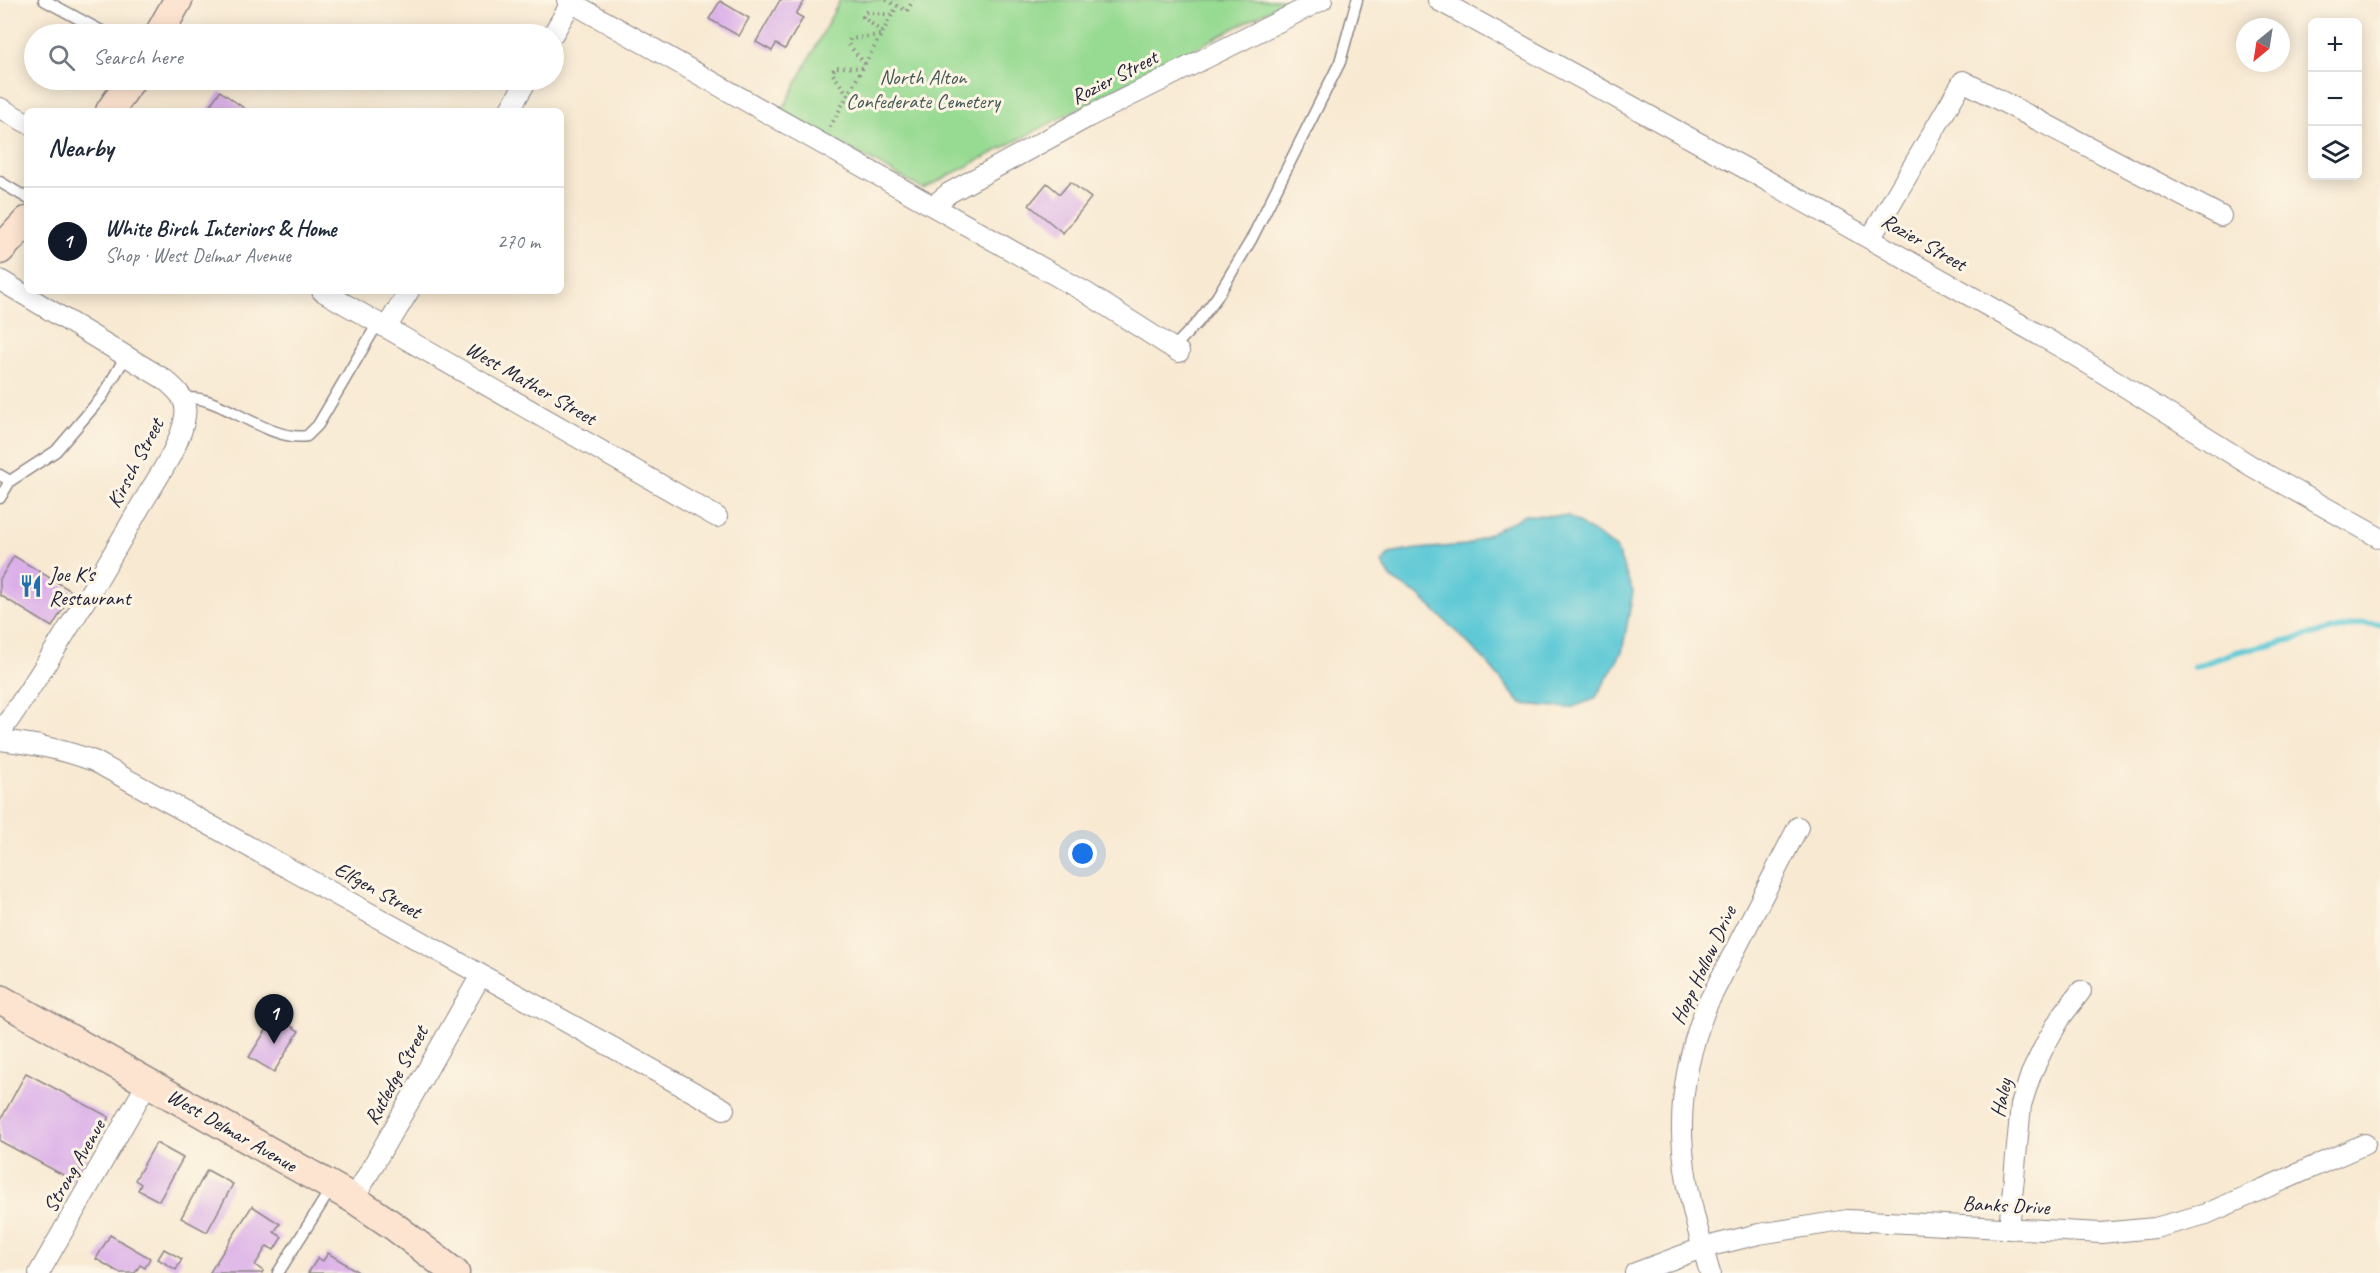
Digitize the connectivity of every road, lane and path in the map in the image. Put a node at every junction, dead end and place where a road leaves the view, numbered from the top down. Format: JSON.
{"nodes":[{"id":1,"x":45,"y":0,"type":"edge"},
{"id":2,"x":178,"y":0,"type":"edge"},
{"id":3,"x":886,"y":0,"type":"edge"},
{"id":4,"x":913,"y":0,"type":"edge"},
{"id":5,"x":1322,"y":0,"type":"edge"},
{"id":6,"x":1357,"y":0,"type":"edge"},
{"id":7,"x":1438,"y":0,"type":"edge"},
{"id":8,"x":569,"y":1,"type":"edge"},
{"id":9,"x":897,"y":6,"type":"junction"},
{"id":10,"x":892,"y":15,"type":"junction"},
{"id":11,"x":89,"y":24,"type":"edge"},
{"id":12,"x":165,"y":24,"type":"edge"},
{"id":13,"x":558,"y":24,"type":"edge"},
{"id":14,"x":882,"y":34,"type":"junction"},
{"id":15,"x":864,"y":66,"type":"junction"},
{"id":16,"x":124,"y":90,"type":"edge"},
{"id":17,"x":521,"y":90,"type":"edge"},
{"id":18,"x":848,"y":95,"type":"junction"},
{"id":19,"x":0,"y":108,"type":"edge"},
{"id":20,"x":112,"y":108,"type":"edge"},
{"id":21,"x":511,"y":108,"type":"edge"},
{"id":22,"x":24,"y":121,"type":"edge"},
{"id":23,"x":821,"y":144,"type":"junction"},
{"id":24,"x":0,"y":182,"type":"edge"},
{"id":25,"x":24,"y":196,"type":"edge"},
{"id":26,"x":933,"y":206,"type":"junction"},
{"id":27,"x":2221,"y":216,"type":"dead end"},
{"id":28,"x":24,"y":224,"type":"edge"},
{"id":29,"x":1870,"y":239,"type":"junction"},
{"id":30,"x":0,"y":250,"type":"edge"},
{"id":31,"x":0,"y":280,"type":"edge"},
{"id":32,"x":327,"y":294,"type":"edge"},
{"id":33,"x":407,"y":294,"type":"edge"},
{"id":34,"x":382,"y":326,"type":"junction"},
{"id":35,"x":1176,"y":350,"type":"joint"},
{"id":36,"x":126,"y":356,"type":"junction"},
{"id":37,"x":183,"y":400,"type":"junction"},
{"id":38,"x":0,"y":475,"type":"edge"},
{"id":39,"x":10,"y":481,"type":"junction"},
{"id":40,"x":0,"y":498,"type":"edge"},
{"id":41,"x":717,"y":517,"type":"dead end"},
{"id":42,"x":2380,"y":538,"type":"edge"},
{"id":43,"x":0,"y":733,"type":"edge"},
{"id":44,"x":0,"y":740,"type":"edge"},
{"id":45,"x":1798,"y":827,"type":"dead end"},
{"id":46,"x":481,"y":975,"type":"junction"},
{"id":47,"x":2081,"y":991,"type":"dead end"},
{"id":48,"x":0,"y":999,"type":"edge"},
{"id":49,"x":148,"y":1082,"type":"junction"},
{"id":50,"x":724,"y":1109,"type":"dead end"},
{"id":51,"x":2365,"y":1144,"type":"dead end"},
{"id":52,"x":343,"y":1193,"type":"junction"},
{"id":53,"x":2009,"y":1229,"type":"junction"},
{"id":54,"x":1702,"y":1248,"type":"junction"},
{"id":55,"x":39,"y":1273,"type":"edge"},
{"id":56,"x":278,"y":1273,"type":"edge"},
{"id":57,"x":455,"y":1273,"type":"edge"},
{"id":58,"x":1635,"y":1273,"type":"edge"},
{"id":59,"x":1710,"y":1273,"type":"edge"}],
"edges":[{"from":1,"to":11,"type":"lane"},
{"from":2,"to":12,"type":"street"},
{"from":3,"to":9,"type":"path"},
{"from":4,"to":9,"type":"path"},
{"from":5,"to":26,"type":"street","name":"Rozier Street"},
{"from":6,"to":35,"type":"lane"},
{"from":7,"to":29,"type":"street","name":"Rozier Street"},
{"from":8,"to":13,"type":"street"},
{"from":8,"to":23,"type":"street"},
{"from":9,"to":10,"type":"path"},
{"from":10,"to":14,"type":"path"},
{"from":10,"to":14,"type":"path"},
{"from":14,"to":15,"type":"path"},
{"from":14,"to":15,"type":"path"},
{"from":15,"to":18,"type":"path"},
{"from":15,"to":18,"type":"path"},
{"from":16,"to":20,"type":"street"},
{"from":17,"to":21,"type":"street"},
{"from":18,"to":23,"type":"path"},
{"from":19,"to":22,"type":"street"},
{"from":23,"to":26,"type":"street"},
{"from":24,"to":25,"type":"lane"},
{"from":26,"to":35,"type":"street"},
{"from":27,"to":29,"type":"street"},
{"from":28,"to":30,"type":"street"},
{"from":29,"to":42,"type":"street","name":"Rozier Street"},
{"from":31,"to":36,"type":"street","name":"Kirsch Street"},
{"from":32,"to":34,"type":"street","name":"West Mather Street"},
{"from":33,"to":34,"type":"street"},
{"from":34,"to":37,"type":"lane"},
{"from":34,"to":41,"type":"street","name":"West Mather Street"},
{"from":36,"to":37,"type":"street","name":"Kirsch Street"},
{"from":36,"to":39,"type":"lane"},
{"from":37,"to":43,"type":"street","name":"Kirsch Street"},
{"from":38,"to":39,"type":"lane"},
{"from":39,"to":40,"type":"lane"},
{"from":44,"to":46,"type":"street","name":"Elfgen Street"},
{"from":45,"to":54,"type":"street","name":"Hopp Hollow Drive"},
{"from":46,"to":50,"type":"street","name":"Elfgen Street"},
{"from":46,"to":52,"type":"street","name":"Rutledge Street"},
{"from":47,"to":53,"type":"street","name":"Haley"},
{"from":48,"to":49,"type":"street","name":"West Delmar Avenue"},
{"from":49,"to":52,"type":"street","name":"West Delmar Avenue"},
{"from":49,"to":55,"type":"street","name":"Strong Avenue"},
{"from":51,"to":53,"type":"street","name":"Banks Drive"},
{"from":52,"to":56,"type":"lane"},
{"from":52,"to":57,"type":"street","name":"West Delmar Avenue"},
{"from":53,"to":54,"type":"street","name":"Banks Drive"},
{"from":54,"to":58,"type":"street","name":"Banks Drive"},
{"from":54,"to":59,"type":"street","name":"Hopp Hollow Drive"}]}
